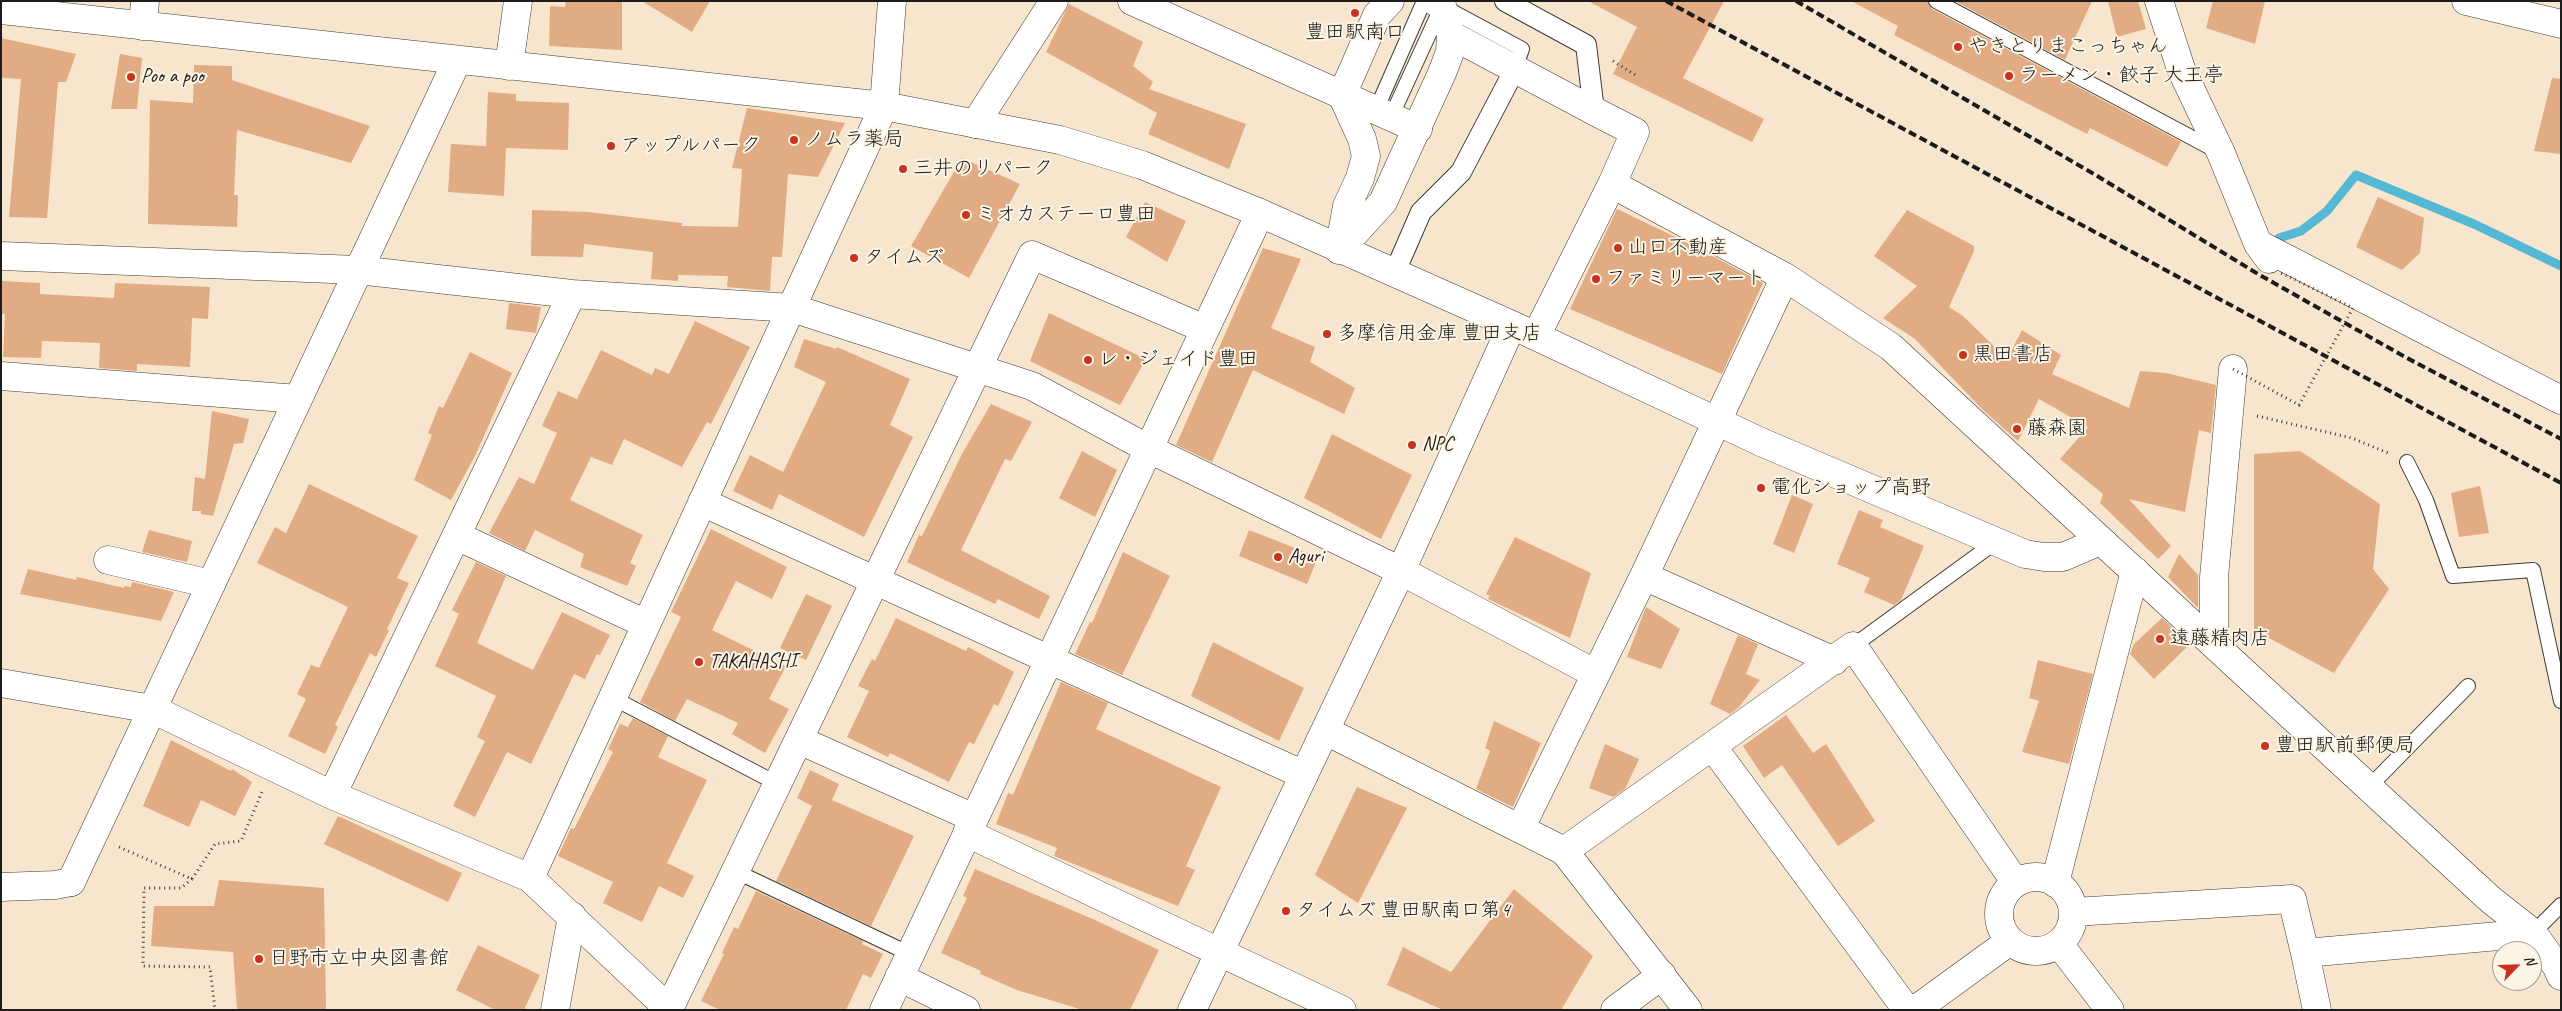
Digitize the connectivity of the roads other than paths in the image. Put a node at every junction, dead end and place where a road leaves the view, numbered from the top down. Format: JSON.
{"nodes":[{"id":1,"x":518,"y":1,"type":"edge"},
{"id":2,"x":892,"y":1,"type":"edge"},
{"id":3,"x":1054,"y":1,"type":"edge"},
{"id":4,"x":1132,"y":1,"type":"edge"},
{"id":5,"x":1390,"y":1,"type":"edge"},
{"id":6,"x":1414,"y":1,"type":"edge"},
{"id":7,"x":1505,"y":1,"type":"edge"},
{"id":8,"x":1936,"y":1,"type":"edge"},
{"id":9,"x":2159,"y":1,"type":"edge"},
{"id":10,"x":2466,"y":1,"type":"edge"},
{"id":11,"x":1434,"y":3,"type":"edge"},
{"id":12,"x":1,"y":10,"type":"edge"},
{"id":13,"x":144,"y":14,"type":"edge"},
{"id":14,"x":2561,"y":24,"type":"edge"},
{"id":15,"x":1451,"y":35,"type":"junction"},
{"id":16,"x":457,"y":61,"type":"junction"},
{"id":17,"x":508,"y":66,"type":"junction"},
{"id":18,"x":1515,"y":68,"type":"junction"},
{"id":19,"x":1342,"y":95,"type":"junction"},
{"id":20,"x":884,"y":106,"type":"junction"},
{"id":21,"x":1594,"y":111,"type":"junction"},
{"id":22,"x":1380,"y":112,"type":"junction"},
{"id":23,"x":975,"y":124,"type":"junction"},
{"id":24,"x":1418,"y":129,"type":"junction"},
{"id":25,"x":2221,"y":153,"type":"junction"},
{"id":26,"x":1612,"y":184,"type":"junction"},
{"id":27,"x":1260,"y":213,"type":"junction"},
{"id":28,"x":2258,"y":244,"type":"junction"},
{"id":29,"x":1339,"y":250,"type":"junction"},
{"id":30,"x":1,"y":256,"type":"edge"},
{"id":31,"x":358,"y":270,"type":"junction"},
{"id":32,"x":2279,"y":272,"type":"road end"},
{"id":33,"x":1394,"y":274,"type":"junction"},
{"id":34,"x":1785,"y":277,"type":"junction"},
{"id":35,"x":572,"y":294,"type":"junction"},
{"id":36,"x":792,"y":308,"type":"junction"},
{"id":37,"x":1512,"y":325,"type":"junction"},
{"id":38,"x":1205,"y":329,"type":"junction"},
{"id":39,"x":1536,"y":336,"type":"junction"},
{"id":40,"x":977,"y":368,"type":"junction"},
{"id":41,"x":2233,"y":369,"type":"road end"},
{"id":42,"x":1,"y":376,"type":"edge"},
{"id":43,"x":298,"y":399,"type":"junction"},
{"id":44,"x":2561,"y":400,"type":"edge"},
{"id":45,"x":1716,"y":420,"type":"junction"},
{"id":46,"x":1149,"y":449,"type":"junction"},
{"id":47,"x":2407,"y":462,"type":"road end"},
{"id":48,"x":702,"y":502,"type":"junction"},
{"id":49,"x":456,"y":536,"type":"junction"},
{"id":50,"x":1997,"y":541,"type":"junction"},
{"id":51,"x":2100,"y":542,"type":"junction"},
{"id":52,"x":108,"y":560,"type":"dead end"},
{"id":53,"x":1400,"y":571,"type":"junction"},
{"id":54,"x":2135,"y":571,"type":"junction"},
{"id":55,"x":1644,"y":576,"type":"junction"},
{"id":56,"x":875,"y":581,"type":"junction"},
{"id":57,"x":210,"y":584,"type":"junction"},
{"id":58,"x":646,"y":624,"type":"junction"},
{"id":59,"x":2214,"y":642,"type":"junction"},
{"id":60,"x":1843,"y":654,"type":"junction"},
{"id":61,"x":1049,"y":660,"type":"junction"},
{"id":62,"x":1596,"y":674,"type":"junction"},
{"id":63,"x":1,"y":683,"type":"edge"},
{"id":64,"x":2468,"y":686,"type":"dead end"},
{"id":65,"x":613,"y":698,"type":"junction"},
{"id":66,"x":2561,"y":701,"type":"edge"},
{"id":67,"x":152,"y":709,"type":"junction"},
{"id":68,"x":1326,"y":731,"type":"junction"},
{"id":69,"x":799,"y":740,"type":"junction"},
{"id":70,"x":1712,"y":746,"type":"junction"},
{"id":71,"x":1304,"y":775,"type":"junction"},
{"id":72,"x":778,"y":784,"type":"junction"},
{"id":73,"x":2369,"y":787,"type":"junction"},
{"id":74,"x":332,"y":795,"type":"junction"},
{"id":75,"x":971,"y":826,"type":"junction"},
{"id":76,"x":1520,"y":830,"type":"junction"},
{"id":77,"x":1564,"y":851,"type":"junction"},
{"id":78,"x":735,"y":872,"type":"junction"},
{"id":79,"x":530,"y":878,"type":"junction"},
{"id":80,"x":2016,"y":883,"type":"junction"},
{"id":81,"x":2055,"y":883,"type":"junction"},
{"id":82,"x":1,"y":887,"type":"edge"},
{"id":83,"x":2561,"y":905,"type":"edge"},
{"id":84,"x":2073,"y":912,"type":"junction"},
{"id":85,"x":572,"y":916,"type":"junction"},
{"id":86,"x":2532,"y":933,"type":"junction"},
{"id":87,"x":2010,"y":941,"type":"junction"},
{"id":88,"x":2059,"y":944,"type":"junction"},
{"id":89,"x":1218,"y":951,"type":"junction"},
{"id":90,"x":2305,"y":953,"type":"junction"},
{"id":91,"x":904,"y":966,"type":"junction"},
{"id":92,"x":1662,"y":975,"type":"junction"},
{"id":93,"x":2561,"y":976,"type":"edge"},
{"id":94,"x":670,"y":1009,"type":"edge"},
{"id":95,"x":555,"y":1010,"type":"edge"},
{"id":96,"x":884,"y":1010,"type":"edge"},
{"id":97,"x":966,"y":1010,"type":"edge"},
{"id":98,"x":1192,"y":1010,"type":"edge"},
{"id":99,"x":1342,"y":1010,"type":"edge"},
{"id":100,"x":1615,"y":1010,"type":"edge"},
{"id":101,"x":1688,"y":1010,"type":"edge"},
{"id":102,"x":1907,"y":1010,"type":"edge"},
{"id":103,"x":1915,"y":1010,"type":"edge"},
{"id":104,"x":2110,"y":1010,"type":"edge"},
{"id":105,"x":2317,"y":1010,"type":"edge"}],
"edges":[{"from":1,"to":17,"type":"street"},
{"from":2,"to":20,"type":"street"},
{"from":3,"to":23,"type":"street"},
{"from":4,"to":19,"type":"street"},
{"from":5,"to":19,"type":"street"},
{"from":6,"to":22,"type":"lane"},
{"from":7,"to":21,"type":"street"},
{"from":8,"to":25,"type":"lane"},
{"from":9,"to":25,"type":"street"},
{"from":10,"to":14,"type":"street"},
{"from":11,"to":15,"type":"street"},
{"from":11,"to":18,"type":"lane"},
{"from":11,"to":22,"type":"lane"},
{"from":12,"to":13,"type":"street"},
{"from":13,"to":16,"type":"street"},
{"from":15,"to":18,"type":"street"},
{"from":15,"to":24,"type":"street"},
{"from":16,"to":17,"type":"street"},
{"from":16,"to":31,"type":"street"},
{"from":17,"to":20,"type":"street"},
{"from":18,"to":21,"type":"street"},
{"from":18,"to":33,"type":"street"},
{"from":19,"to":22,"type":"street"},
{"from":19,"to":29,"type":"street"},
{"from":20,"to":23,"type":"street"},
{"from":20,"to":36,"type":"street"},
{"from":21,"to":26,"type":"street"},
{"from":22,"to":24,"type":"street"},
{"from":23,"to":27,"type":"street"},
{"from":24,"to":29,"type":"street"},
{"from":25,"to":28,"type":"street"},
{"from":26,"to":34,"type":"street"},
{"from":26,"to":39,"type":"street"},
{"from":27,"to":29,"type":"street"},
{"from":27,"to":38,"type":"street"},
{"from":28,"to":32,"type":"street"},
{"from":28,"to":44,"type":"street"},
{"from":29,"to":33,"type":"street"},
{"from":30,"to":31,"type":"street"},
{"from":31,"to":35,"type":"street"},
{"from":31,"to":43,"type":"street"},
{"from":33,"to":37,"type":"street"},
{"from":34,"to":45,"type":"street"},
{"from":34,"to":51,"type":"street"},
{"from":35,"to":36,"type":"street"},
{"from":35,"to":49,"type":"street"},
{"from":36,"to":40,"type":"street"},
{"from":36,"to":48,"type":"street"},
{"from":37,"to":39,"type":"street"},
{"from":37,"to":53,"type":"street"},
{"from":38,"to":40,"type":"street"},
{"from":38,"to":46,"type":"street"},
{"from":39,"to":45,"type":"street"},
{"from":40,"to":46,"type":"street"},
{"from":40,"to":56,"type":"street"},
{"from":41,"to":59,"type":"street"},
{"from":42,"to":43,"type":"street"},
{"from":43,"to":57,"type":"street"},
{"from":45,"to":50,"type":"street"},
{"from":45,"to":55,"type":"street"},
{"from":46,"to":53,"type":"street"},
{"from":46,"to":61,"type":"street"},
{"from":47,"to":66,"type":"lane"},
{"from":48,"to":56,"type":"street"},
{"from":48,"to":58,"type":"street"},
{"from":49,"to":58,"type":"street"},
{"from":49,"to":74,"type":"street"},
{"from":50,"to":51,"type":"street"},
{"from":50,"to":60,"type":"lane"},
{"from":51,"to":54,"type":"street"},
{"from":52,"to":57,"type":"street"},
{"from":53,"to":62,"type":"street"},
{"from":53,"to":68,"type":"street"},
{"from":54,"to":59,"type":"street"},
{"from":54,"to":81,"type":"street"},
{"from":55,"to":60,"type":"street"},
{"from":55,"to":62,"type":"street"},
{"from":56,"to":61,"type":"street"},
{"from":56,"to":69,"type":"street"},
{"from":57,"to":67,"type":"street"},
{"from":58,"to":65,"type":"street"},
{"from":59,"to":73,"type":"street"},
{"from":60,"to":70,"type":"street"},
{"from":60,"to":80,"type":"street"},
{"from":61,"to":71,"type":"street"},
{"from":61,"to":75,"type":"street"},
{"from":62,"to":76,"type":"street"},
{"from":63,"to":67,"type":"street"},
{"from":64,"to":73,"type":"lane"},
{"from":65,"to":72,"type":"lane"},
{"from":65,"to":79,"type":"street"},
{"from":67,"to":74,"type":"street"},
{"from":67,"to":82,"type":"street"},
{"from":68,"to":71,"type":"street"},
{"from":68,"to":76,"type":"street"},
{"from":69,"to":72,"type":"street"},
{"from":69,"to":75,"type":"street"},
{"from":70,"to":77,"type":"street"},
{"from":70,"to":102,"type":"street"},
{"from":71,"to":89,"type":"street"},
{"from":72,"to":78,"type":"street"},
{"from":73,"to":86,"type":"street"},
{"from":74,"to":79,"type":"street"},
{"from":75,"to":89,"type":"street"},
{"from":75,"to":91,"type":"street"},
{"from":76,"to":77,"type":"street"},
{"from":77,"to":92,"type":"street"},
{"from":78,"to":91,"type":"lane"},
{"from":78,"to":94,"type":"street"},
{"from":79,"to":85,"type":"street"},
{"from":80,"to":81,"type":"street"},
{"from":80,"to":87,"type":"street"},
{"from":81,"to":84,"type":"street"},
{"from":83,"to":86,"type":"lane"},
{"from":84,"to":88,"type":"street"},
{"from":84,"to":90,"type":"street"},
{"from":85,"to":94,"type":"street"},
{"from":85,"to":95,"type":"street"},
{"from":86,"to":90,"type":"street"},
{"from":86,"to":93,"type":"street"},
{"from":87,"to":88,"type":"street"},
{"from":87,"to":103,"type":"street"},
{"from":88,"to":104,"type":"street"},
{"from":89,"to":98,"type":"street"},
{"from":89,"to":99,"type":"street"},
{"from":90,"to":105,"type":"street"},
{"from":91,"to":96,"type":"street"},
{"from":91,"to":97,"type":"street"},
{"from":92,"to":100,"type":"street"},
{"from":92,"to":101,"type":"street"}]}
